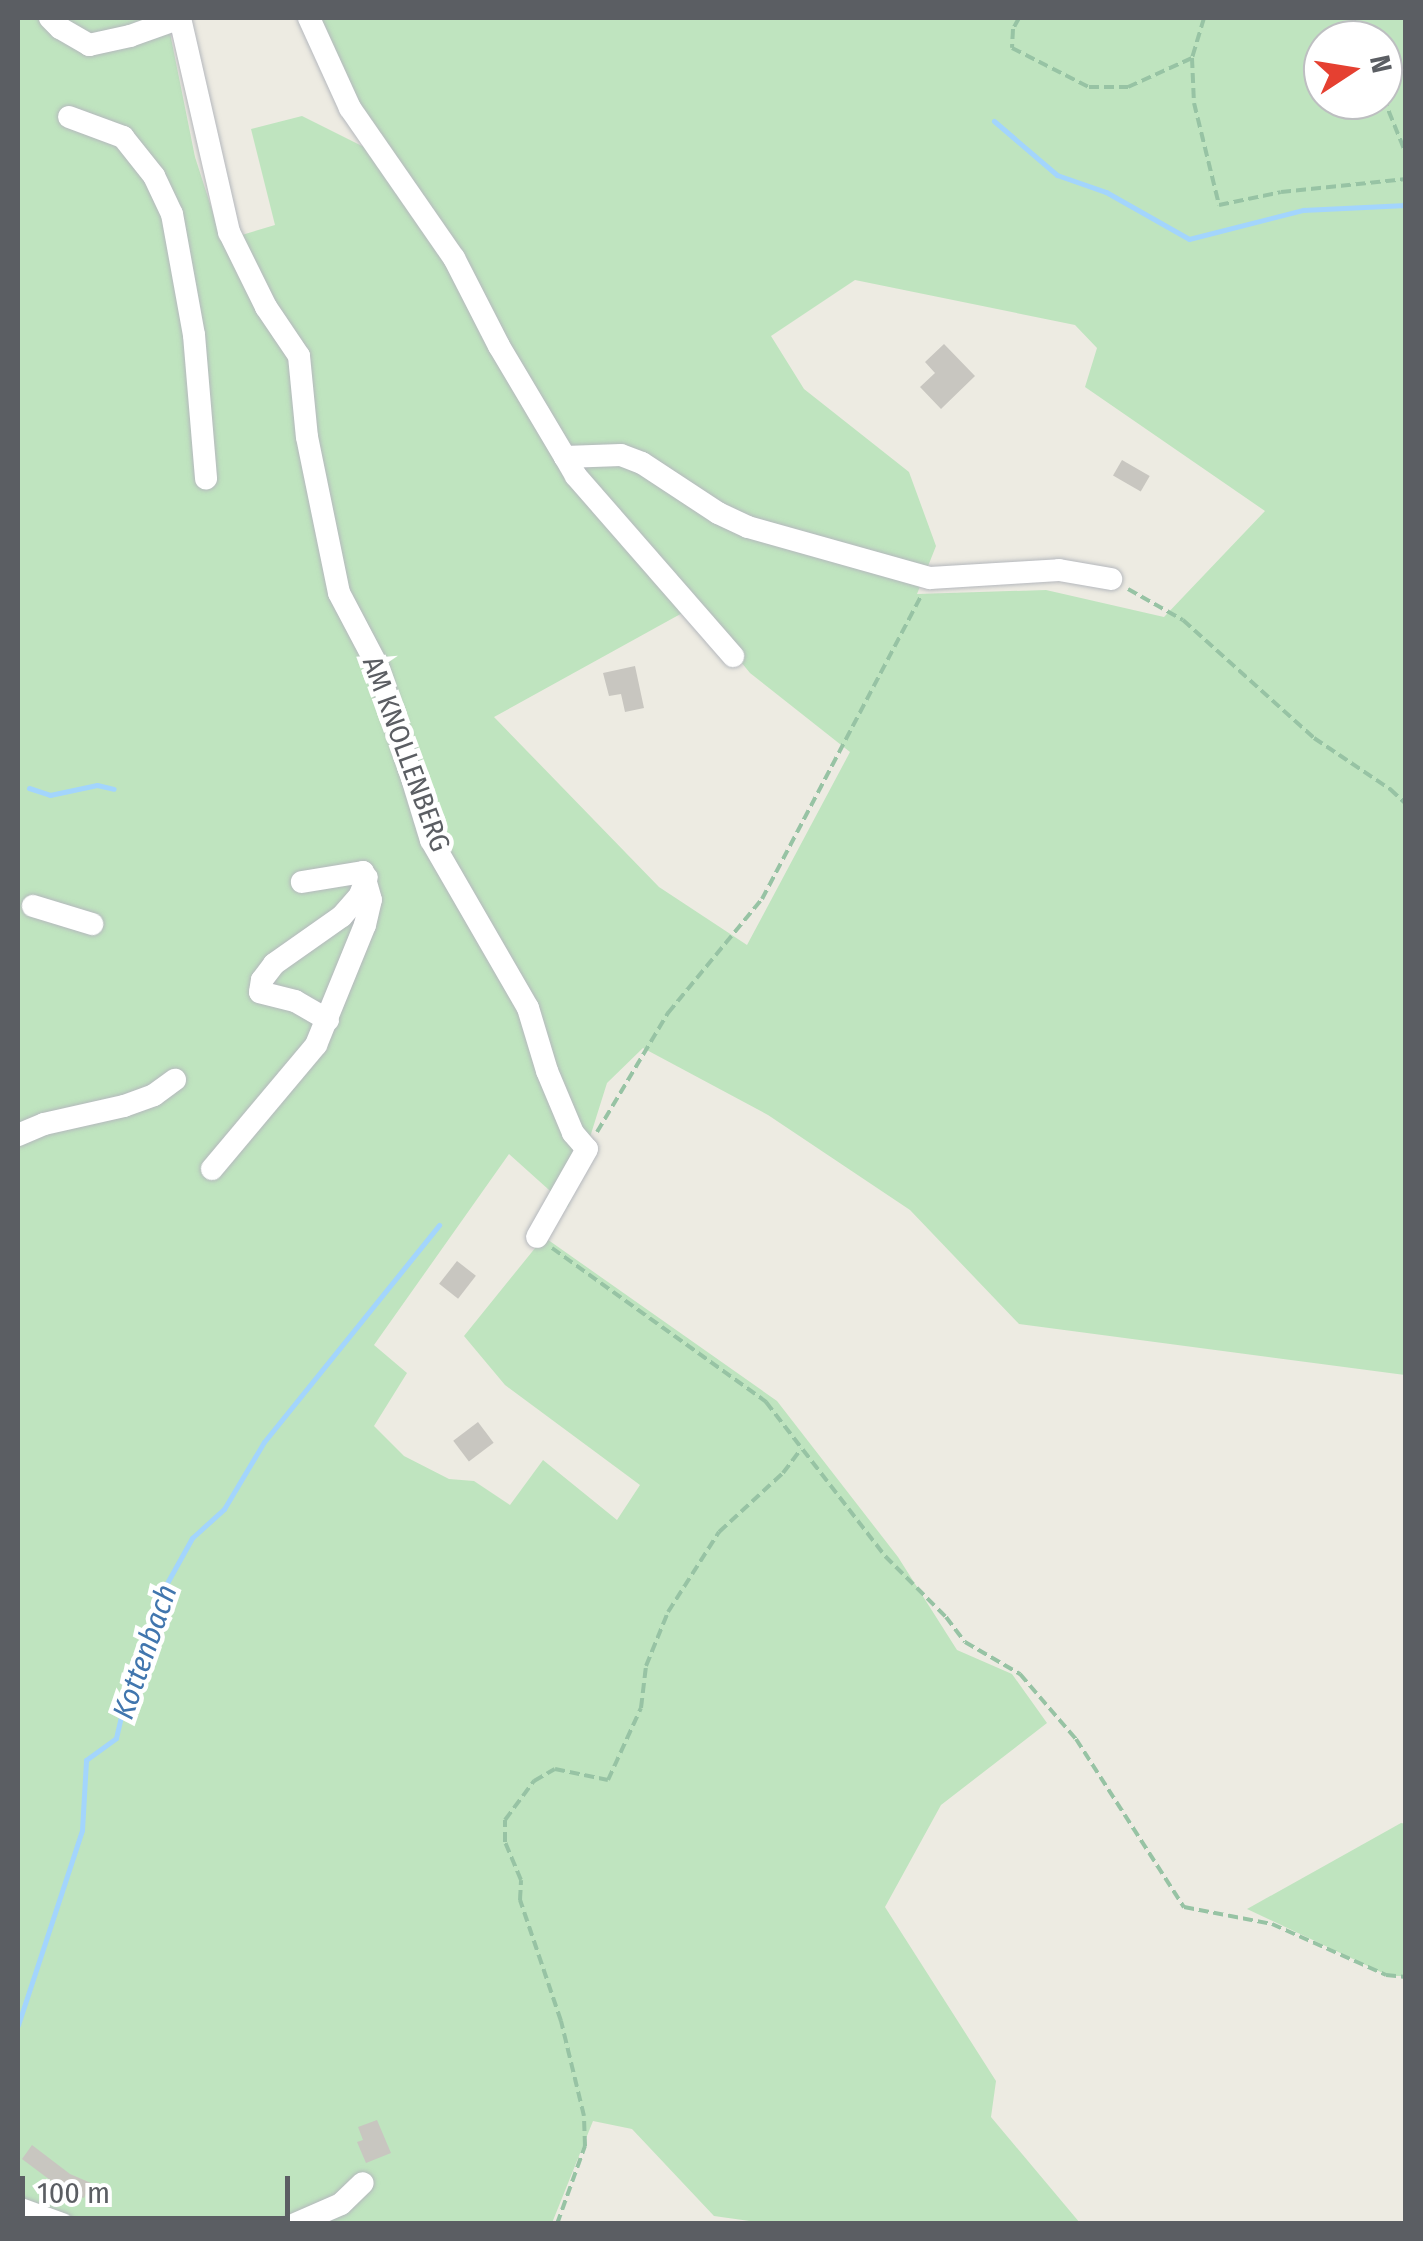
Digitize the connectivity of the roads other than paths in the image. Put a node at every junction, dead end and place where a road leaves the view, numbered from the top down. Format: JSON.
{"nodes":[{"id":1,"x":50,"y":18,"type":"edge"},
{"id":2,"x":180,"y":18,"type":"edge"},
{"id":3,"x":309,"y":18,"type":"edge"},
{"id":4,"x":69,"y":117,"type":"dead end"},
{"id":5,"x":565,"y":457,"type":"junction"},
{"id":6,"x":206,"y":479,"type":"dead end"},
{"id":7,"x":1110,"y":579,"type":"road end"},
{"id":8,"x":733,"y":656,"type":"dead end"},
{"id":9,"x":367,"y":877,"type":"junction"},
{"id":10,"x":302,"y":882,"type":"dead end"},
{"id":11,"x":33,"y":906,"type":"dead end"},
{"id":12,"x":92,"y":924,"type":"dead end"},
{"id":13,"x":328,"y":1020,"type":"junction"},
{"id":14,"x":174,"y":1080,"type":"dead end"},
{"id":15,"x":18,"y":1135,"type":"edge"},
{"id":16,"x":212,"y":1169,"type":"dead end"},
{"id":17,"x":536,"y":1237,"type":"road end"},
{"id":18,"x":363,"y":2183,"type":"dead end"},
{"id":19,"x":18,"y":2208,"type":"edge"},
{"id":20,"x":62,"y":2224,"type":"edge"},
{"id":21,"x":296,"y":2224,"type":"edge"}],
"edges":[{"from":1,"to":2,"type":"lane","name":"AM KNOLLENBERG"},
{"from":2,"to":17,"type":"lane","name":"AM KNOLLENBERG"},
{"from":3,"to":5,"type":"lane"},
{"from":4,"to":6,"type":"lane"},
{"from":5,"to":7,"type":"lane"},
{"from":5,"to":8,"type":"lane"},
{"from":9,"to":10,"type":"lane"},
{"from":9,"to":13,"type":"lane"},
{"from":9,"to":13,"type":"lane"},
{"from":11,"to":12,"type":"lane"},
{"from":13,"to":16,"type":"lane"},
{"from":14,"to":15,"type":"lane"},
{"from":18,"to":21,"type":"lane"},
{"from":19,"to":20,"type":"lane"}]}
